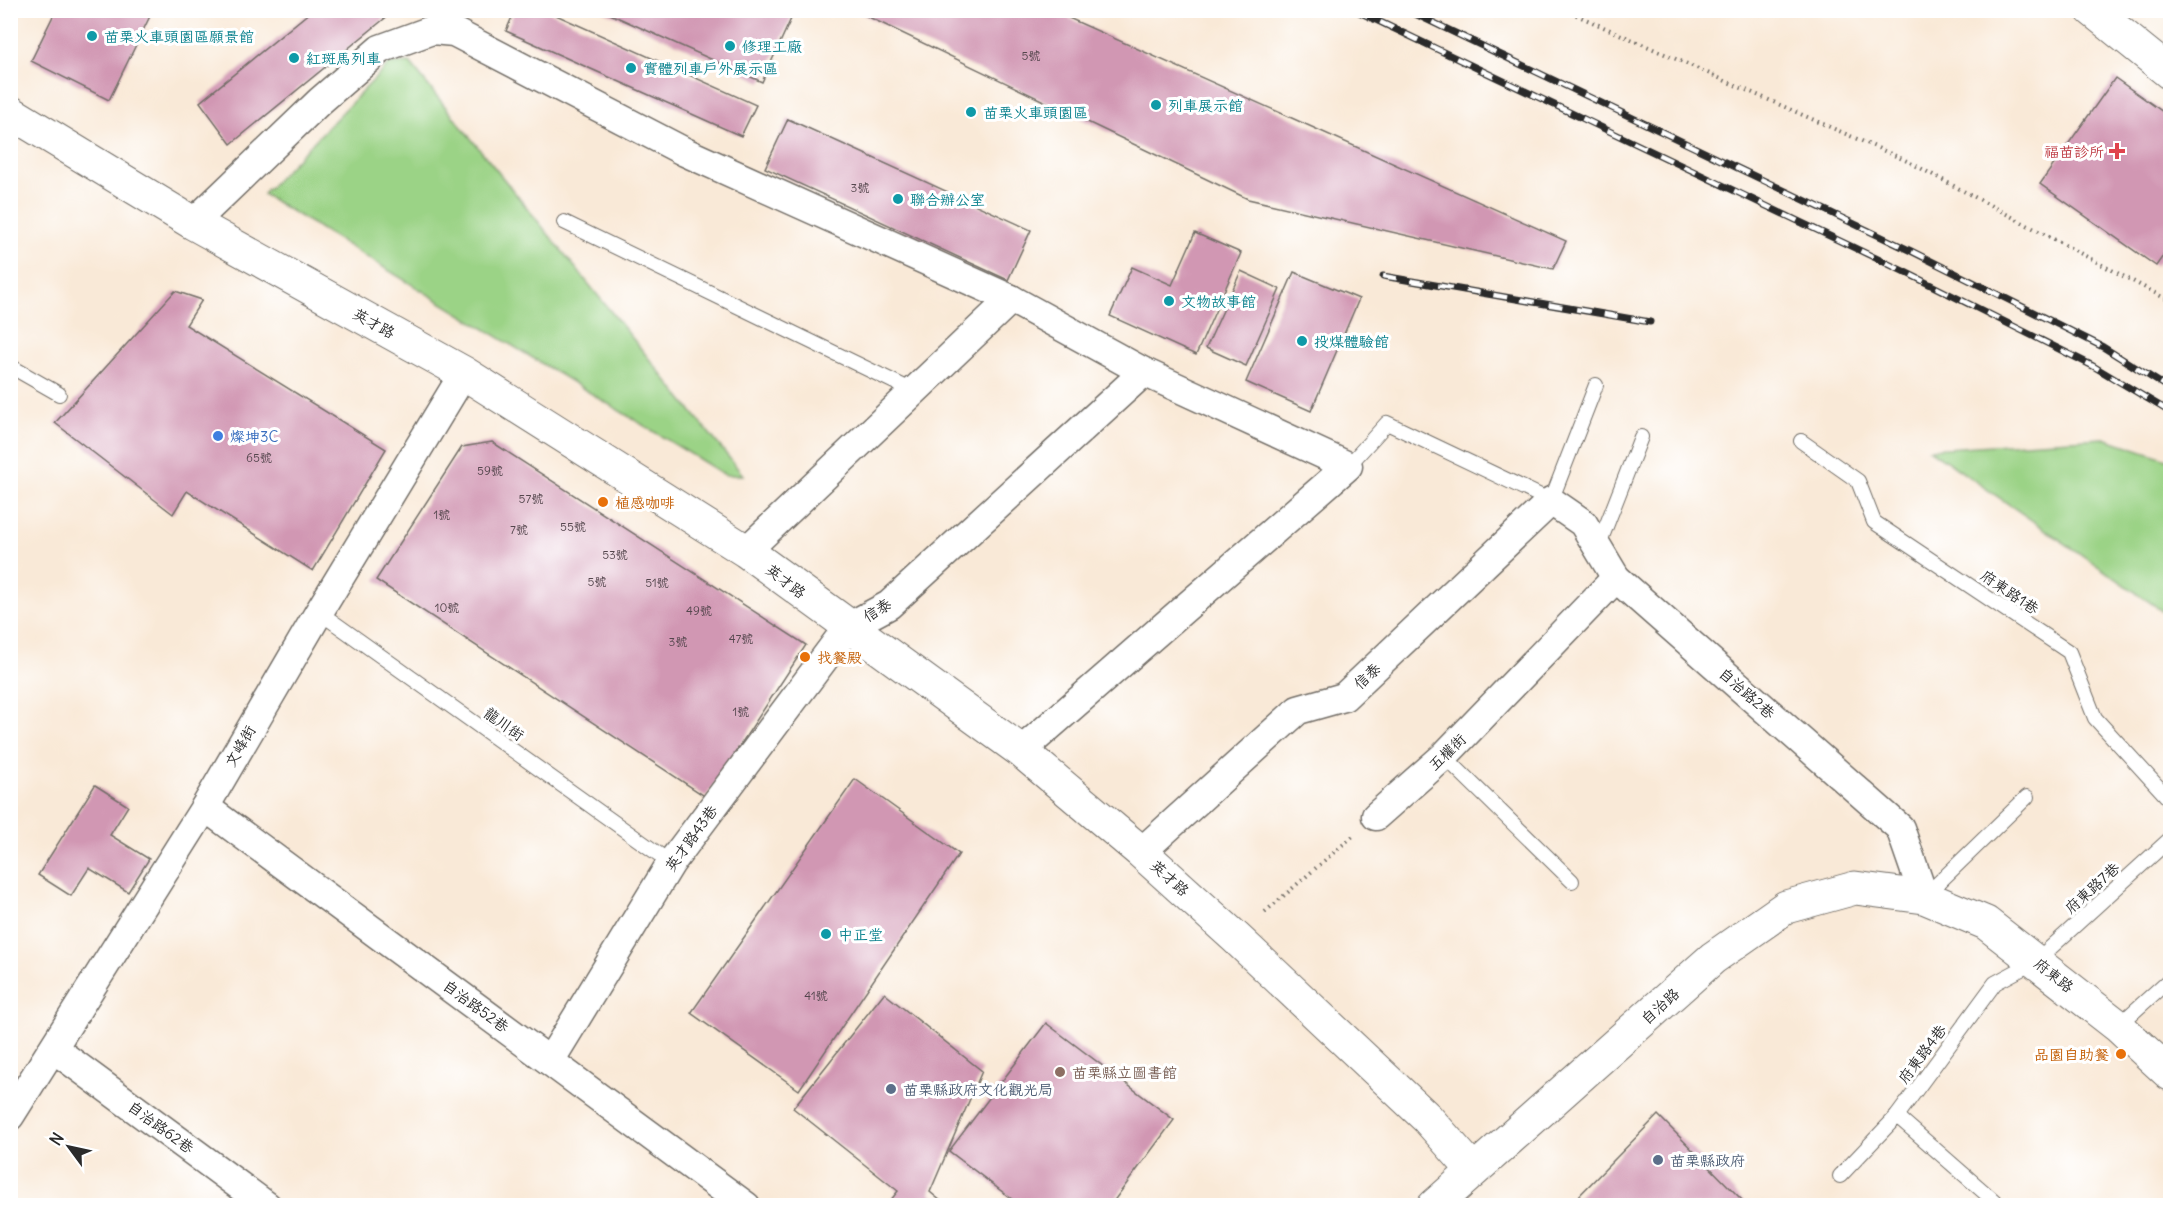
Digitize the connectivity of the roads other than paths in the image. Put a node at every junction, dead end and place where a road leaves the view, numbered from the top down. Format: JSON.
{"nodes":[{"id":1,"x":2092,"y":10,"type":"edge"},
{"id":2,"x":2170,"y":72,"type":"edge"},
{"id":3,"x":10,"y":112,"type":"edge"},
{"id":4,"x":564,"y":222,"type":"dead end"},
{"id":5,"x":193,"y":223,"type":"junction"},
{"id":6,"x":1011,"y":299,"type":"junction"},
{"id":7,"x":10,"y":366,"type":"edge"},
{"id":8,"x":1144,"y":372,"type":"junction"},
{"id":9,"x":464,"y":373,"type":"junction"},
{"id":10,"x":1596,"y":385,"type":"dead end"},
{"id":11,"x":913,"y":391,"type":"junction"},
{"id":12,"x":59,"y":394,"type":"dead end"},
{"id":13,"x":1641,"y":437,"type":"dead end"},
{"id":14,"x":1801,"y":441,"type":"dead end"},
{"id":15,"x":1348,"y":466,"type":"junction"},
{"id":16,"x":1551,"y":501,"type":"junction"},
{"id":17,"x":1598,"y":547,"type":"junction"},
{"id":18,"x":746,"y":551,"type":"junction"},
{"id":19,"x":1616,"y":578,"type":"junction"},
{"id":20,"x":319,"y":612,"type":"junction"},
{"id":21,"x":848,"y":627,"type":"junction"},
{"id":22,"x":1021,"y":752,"type":"junction"},
{"id":23,"x":1444,"y":756,"type":"junction"},
{"id":24,"x":2027,"y":797,"type":"dead end"},
{"id":25,"x":2170,"y":800,"type":"edge"},
{"id":26,"x":205,"y":807,"type":"junction"},
{"id":27,"x":1376,"y":816,"type":"road end"},
{"id":28,"x":2170,"y":839,"type":"edge"},
{"id":29,"x":1141,"y":852,"type":"junction"},
{"id":30,"x":671,"y":863,"type":"junction"},
{"id":31,"x":1572,"y":881,"type":"dead end"},
{"id":32,"x":1924,"y":897,"type":"junction"},
{"id":33,"x":2036,"y":961,"type":"junction"},
{"id":34,"x":2170,"y":980,"type":"edge"},
{"id":35,"x":2118,"y":1026,"type":"junction"},
{"id":36,"x":54,"y":1049,"type":"junction"},
{"id":37,"x":550,"y":1061,"type":"junction"},
{"id":38,"x":2170,"y":1074,"type":"edge"},
{"id":39,"x":10,"y":1116,"type":"edge"},
{"id":40,"x":1897,"y":1116,"type":"junction"},
{"id":41,"x":1473,"y":1170,"type":"junction"},
{"id":42,"x":1840,"y":1176,"type":"dead end"},
{"id":43,"x":267,"y":1206,"type":"edge"},
{"id":44,"x":746,"y":1206,"type":"edge"},
{"id":45,"x":1434,"y":1206,"type":"edge"},
{"id":46,"x":2000,"y":1206,"type":"edge"}],
"edges":[{"from":1,"to":2,"type":"street"},
{"from":3,"to":5,"type":"street","name":"英才路"},
{"from":4,"to":11,"type":"lane"},
{"from":5,"to":6,"type":"street"},
{"from":5,"to":9,"type":"street","name":"英才路"},
{"from":6,"to":8,"type":"street"},
{"from":6,"to":11,"type":"street"},
{"from":7,"to":12,"type":"lane"},
{"from":8,"to":15,"type":"street"},
{"from":8,"to":21,"type":"street","name":"信泰"},
{"from":9,"to":18,"type":"street","name":"英才路"},
{"from":9,"to":20,"type":"street","name":"文峰街"},
{"from":10,"to":16,"type":"lane"},
{"from":11,"to":18,"type":"street"},
{"from":13,"to":17,"type":"lane"},
{"from":14,"to":25,"type":"lane","name":"府東路1巷"},
{"from":15,"to":16,"type":"lane"},
{"from":15,"to":22,"type":"street"},
{"from":16,"to":17,"type":"street","name":"自治路2巷"},
{"from":16,"to":29,"type":"street","name":"信泰"},
{"from":17,"to":19,"type":"street","name":"自治路2巷"},
{"from":18,"to":21,"type":"street","name":"英才路"},
{"from":19,"to":23,"type":"street","name":"五權街"},
{"from":19,"to":32,"type":"street","name":"自治路2巷"},
{"from":20,"to":26,"type":"street","name":"文峰街"},
{"from":20,"to":30,"type":"lane","name":"龍川街"},
{"from":21,"to":22,"type":"street","name":"英才路"},
{"from":21,"to":30,"type":"street","name":"英才路43巷"},
{"from":22,"to":29,"type":"street","name":"英才路"},
{"from":23,"to":27,"type":"street","name":"五權街"},
{"from":23,"to":31,"type":"lane"},
{"from":24,"to":32,"type":"lane"},
{"from":26,"to":36,"type":"street","name":"文峰街"},
{"from":26,"to":37,"type":"street","name":"自治路52巷"},
{"from":28,"to":33,"type":"lane","name":"府東路7巷"},
{"from":29,"to":41,"type":"street","name":"英才路"},
{"from":30,"to":37,"type":"street","name":"英才路43巷"},
{"from":32,"to":33,"type":"street","name":"府東路"},
{"from":32,"to":41,"type":"street","name":"自治路"},
{"from":33,"to":35,"type":"street","name":"府東路"},
{"from":33,"to":40,"type":"lane","name":"府東路4巷"},
{"from":34,"to":35,"type":"lane"},
{"from":35,"to":38,"type":"street","name":"府東路"},
{"from":36,"to":39,"type":"street","name":"文峰街"},
{"from":36,"to":43,"type":"street","name":"自治路62巷"},
{"from":37,"to":44,"type":"street","name":"自治路52巷"},
{"from":40,"to":42,"type":"lane","name":"府東路4巷"},
{"from":40,"to":46,"type":"lane"},
{"from":41,"to":45,"type":"street","name":"自治路"}]}
